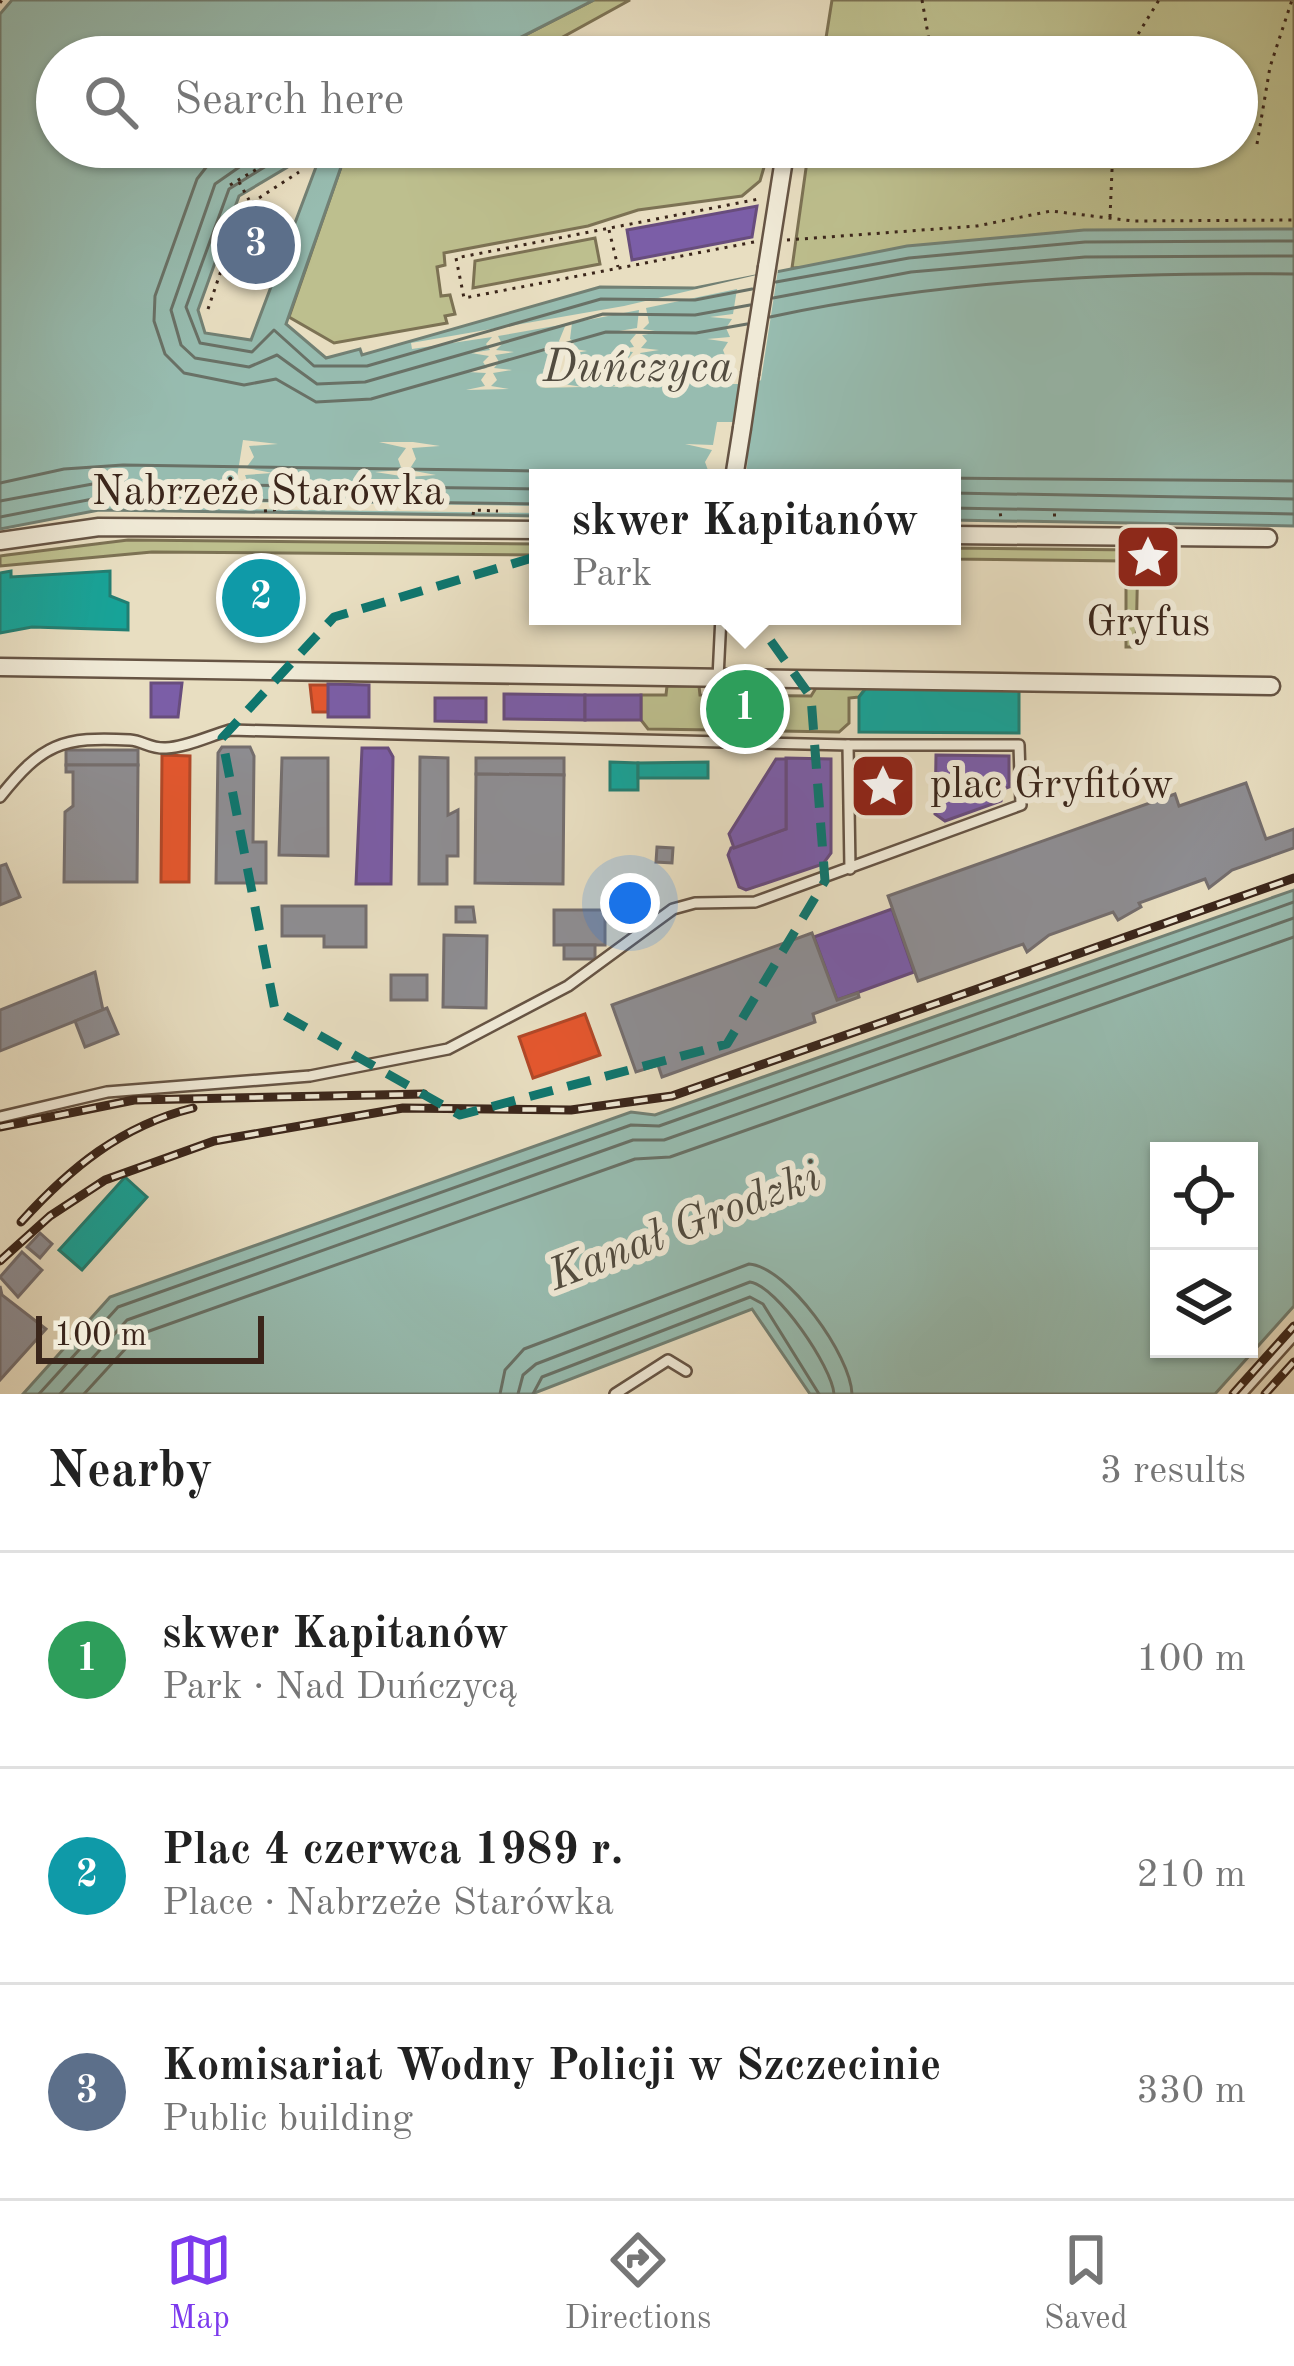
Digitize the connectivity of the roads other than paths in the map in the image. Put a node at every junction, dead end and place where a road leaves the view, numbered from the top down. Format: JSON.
{"nodes":[{"id":1,"x":783,"y":168,"type":"edge"},
{"id":2,"x":735,"y":469,"type":"edge"},
{"id":3,"x":529,"y":530,"type":"edge"},
{"id":4,"x":961,"y":535,"type":"edge"},
{"id":5,"x":1268,"y":538,"type":"dead end"},
{"id":6,"x":0,"y":542,"type":"edge"},
{"id":7,"x":721,"y":625,"type":"edge"},
{"id":8,"x":0,"y":667,"type":"edge"},
{"id":9,"x":718,"y":678,"type":"junction"},
{"id":10,"x":1271,"y":686,"type":"dead end"},
{"id":11,"x":848,"y":745,"type":"junction"},
{"id":12,"x":0,"y":797,"type":"edge"},
{"id":13,"x":850,"y":869,"type":"junction"},
{"id":14,"x":0,"y":1117,"type":"edge"},
{"id":15,"x":1294,"y":1335,"type":"edge"},
{"id":16,"x":686,"y":1371,"type":"dead end"},
{"id":17,"x":615,"y":1394,"type":"edge"},
{"id":18,"x":1241,"y":1394,"type":"edge"}],
"edges":[{"from":1,"to":2,"type":"street","bridge":true},
{"from":3,"to":6,"type":"street","name":"Nabrzeże Starówka"},
{"from":4,"to":5,"type":"street"},
{"from":7,"to":9,"type":"lane"},
{"from":8,"to":9,"type":"street"},
{"from":9,"to":10,"type":"street"},
{"from":11,"to":12,"type":"lane"},
{"from":11,"to":13,"type":"lane"},
{"from":11,"to":13,"type":"lane"},
{"from":13,"to":14,"type":"lane"},
{"from":15,"to":18,"type":"lane"},
{"from":16,"to":17,"type":"lane"}]}
